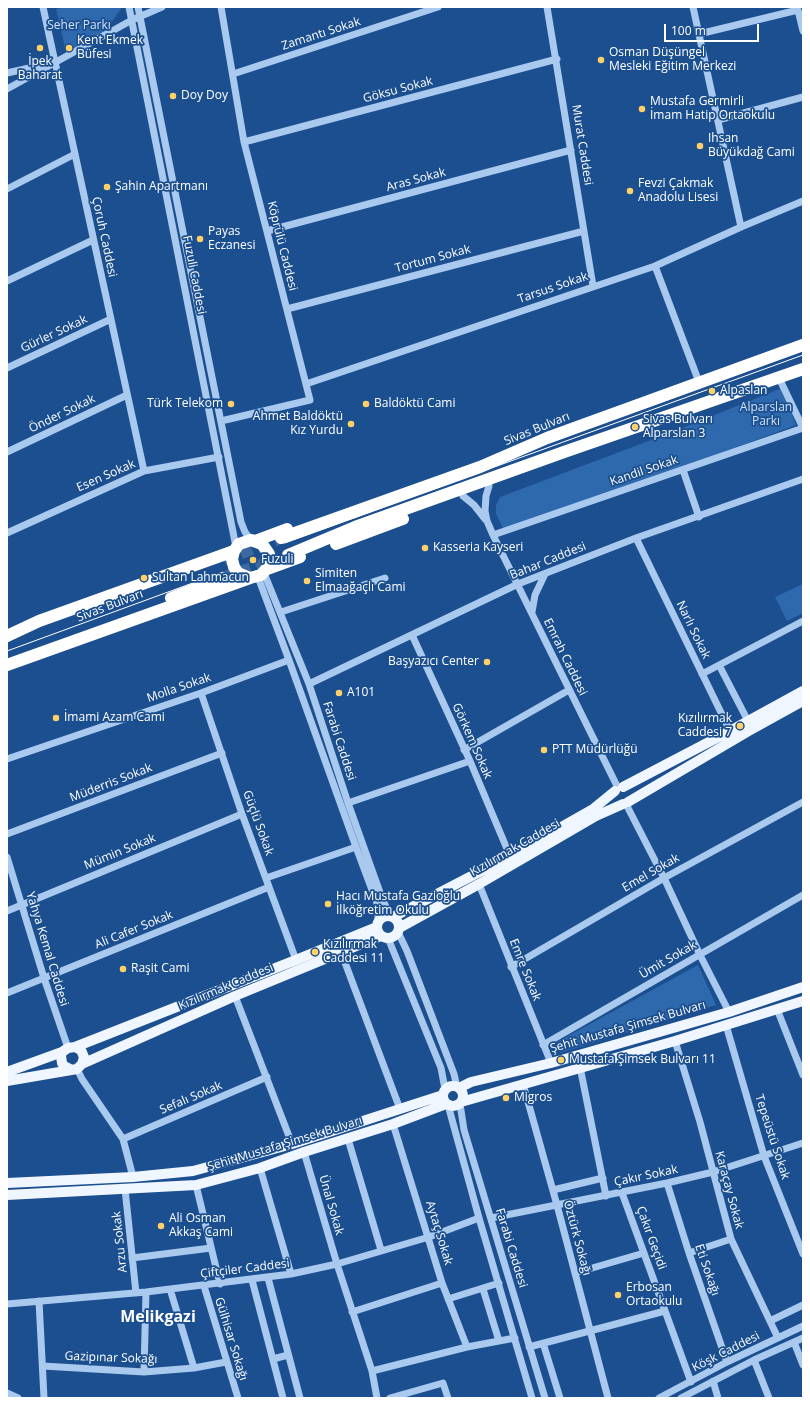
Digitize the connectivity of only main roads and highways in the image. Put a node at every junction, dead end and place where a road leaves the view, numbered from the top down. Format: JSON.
{"nodes":[{"id":1,"x":803,"y":345,"type":"edge"},
{"id":2,"x":803,"y":369,"type":"edge"},
{"id":3,"x":547,"y":438,"type":"junction"},
{"id":4,"x":564,"y":452,"type":"junction"},
{"id":5,"x":281,"y":538,"type":"tunnel mouth"},
{"id":6,"x":253,"y":541,"type":"junction"},
{"id":7,"x":235,"y":549,"type":"junction"},
{"id":8,"x":288,"y":555,"type":"tunnel mouth"},
{"id":9,"x":219,"y":562,"type":"tunnel mouth"},
{"id":10,"x":260,"y":574,"type":"junction"},
{"id":11,"x":222,"y":578,"type":"tunnel mouth"},
{"id":12,"x":7,"y":636,"type":"edge"},
{"id":13,"x":7,"y":640,"type":"edge"},
{"id":14,"x":7,"y":660,"type":"edge"},
{"id":15,"x":7,"y":665,"type":"edge"},
{"id":16,"x":803,"y":691,"type":"edge"},
{"id":17,"x":803,"y":701,"type":"edge"},
{"id":18,"x":619,"y":789,"type":"junction"},
{"id":19,"x":626,"y":803,"type":"junction"},
{"id":20,"x":392,"y":917,"type":"junction"},
{"id":21,"x":381,"y":930,"type":"junction"},
{"id":22,"x":398,"y":930,"type":"junction"},
{"id":23,"x":803,"y":987,"type":"edge"},
{"id":24,"x":803,"y":1002,"type":"edge"},
{"id":25,"x":68,"y":1049,"type":"junction"},
{"id":26,"x":76,"y":1067,"type":"junction"},
{"id":27,"x":7,"y":1072,"type":"edge"},
{"id":28,"x":7,"y":1081,"type":"edge"},
{"id":29,"x":458,"y":1087,"type":"junction"},
{"id":30,"x":446,"y":1098,"type":"junction"},
{"id":31,"x":460,"y":1103,"type":"junction"},
{"id":32,"x":7,"y":1183,"type":"edge"},
{"id":33,"x":7,"y":1195,"type":"edge"}],
"edges":[{"from":1,"to":3,"type":"highway","name":"Sivas Bulvarı"},
{"from":2,"to":4,"type":"highway"},
{"from":3,"to":5,"type":"highway","name":"Sivas Bulvarı"},
{"from":3,"to":6,"type":"highway"},
{"from":4,"to":8,"type":"highway"},
{"from":4,"to":10,"type":"highway"},
{"from":6,"to":7,"type":"highway"},
{"from":6,"to":10,"type":"highway"},
{"from":7,"to":10,"type":"highway"},
{"from":7,"to":12,"type":"highway"},
{"from":9,"to":13,"type":"highway","name":"Sivas Bulvarı"},
{"from":10,"to":15,"type":"highway"},
{"from":11,"to":14,"type":"highway","name":"Sivas Bulvarı"},
{"from":16,"to":18,"type":"main road","name":"Kızılırmak Caddesi"},
{"from":17,"to":19,"type":"main road","name":"Kızılırmak Caddesi"},
{"from":18,"to":19,"type":"main road"},
{"from":18,"to":19,"type":"main road"},
{"from":18,"to":20,"type":"main road","name":"Kızılırmak Caddesi"},
{"from":19,"to":22,"type":"main road","name":"Kızılırmak Caddesi"},
{"from":20,"to":21,"type":"main road","name":"Kızılırmak Caddesi"},
{"from":20,"to":22,"type":"main road"},
{"from":21,"to":22,"type":"main road","name":"Kızılırmak Caddesi"},
{"from":21,"to":25,"type":"main road","name":"Kızılırmak Caddesi"},
{"from":21,"to":26,"type":"main road","name":"Kızılırmak Caddesi"},
{"from":23,"to":29,"type":"main road","name":"Şehit Mustafa Şimsek Bulvarı"},
{"from":24,"to":31,"type":"main road","name":"Şehit Mustafa Şimsek Bulvarı"},
{"from":25,"to":26,"type":"main road"},
{"from":25,"to":26,"type":"main road"},
{"from":25,"to":27,"type":"main road","name":"Kızılırmak Caddesi"},
{"from":26,"to":28,"type":"main road","name":"Kızılırmak Caddesi"},
{"from":29,"to":30,"type":"main road"},
{"from":29,"to":31,"type":"main road"},
{"from":30,"to":31,"type":"main road"},
{"from":30,"to":32,"type":"main road","name":"Şehit Mustafa Şimsek Bulvarı"},
{"from":30,"to":33,"type":"main road","name":"Şehit Mustafa Şimsek Bulvarı"}]}
